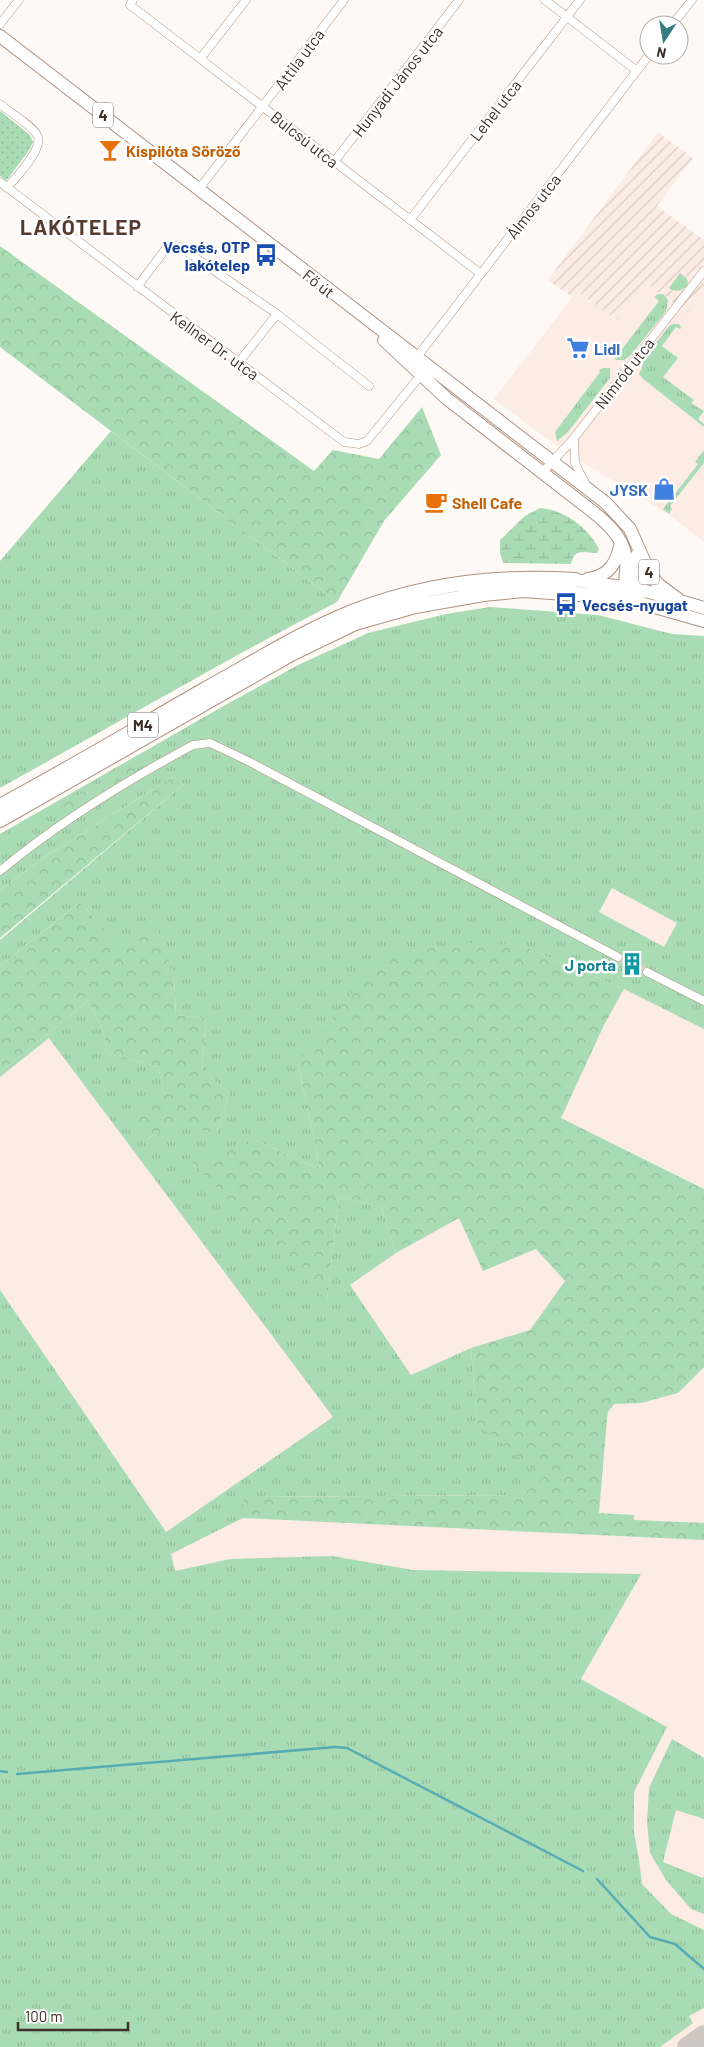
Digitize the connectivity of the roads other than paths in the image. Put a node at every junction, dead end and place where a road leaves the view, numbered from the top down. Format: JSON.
{"nodes":[{"id":1,"x":19,"y":0,"type":"edge"},
{"id":2,"x":246,"y":0,"type":"edge"},
{"id":3,"x":344,"y":0,"type":"edge"},
{"id":4,"x":459,"y":0,"type":"edge"},
{"id":5,"x":545,"y":0,"type":"edge"},
{"id":6,"x":580,"y":0,"type":"edge"},
{"id":7,"x":692,"y":0,"type":"edge"},
{"id":8,"x":131,"y":2,"type":"edge"},
{"id":9,"x":680,"y":15,"type":"edge"},
{"id":10,"x":567,"y":17,"type":"junction"},
{"id":11,"x":0,"y":24,"type":"edge"},
{"id":12,"x":0,"y":36,"type":"edge"},
{"id":13,"x":200,"y":59,"type":"junction"},
{"id":14,"x":641,"y":65,"type":"edge"},
{"id":15,"x":637,"y":70,"type":"junction"},
{"id":16,"x":0,"y":104,"type":"edge"},
{"id":17,"x":262,"y":106,"type":"junction"},
{"id":18,"x":334,"y":162,"type":"junction"},
{"id":19,"x":0,"y":182,"type":"edge"},
{"id":20,"x":7,"y":188,"type":"junction"},
{"id":21,"x":199,"y":190,"type":"junction"},
{"id":22,"x":410,"y":220,"type":"junction"},
{"id":23,"x":704,"y":271,"type":"edge"},
{"id":24,"x":481,"y":274,"type":"junction"},
{"id":25,"x":137,"y":287,"type":"junction"},
{"id":26,"x":346,"y":304,"type":"junction"},
{"id":27,"x":277,"y":314,"type":"junction"},
{"id":28,"x":417,"y":357,"type":"junction"},
{"id":29,"x":239,"y":362,"type":"junction"},
{"id":30,"x":420,"y":376,"type":"junction"},
{"id":31,"x":449,"y":381,"type":"junction"},
{"id":32,"x":369,"y":386,"type":"dead end"},
{"id":33,"x":574,"y":438,"type":"junction"},
{"id":34,"x":553,"y":462,"type":"junction"},
{"id":35,"x":542,"y":472,"type":"junction"},
{"id":36,"x":588,"y":489,"type":"junction"},
{"id":37,"x":634,"y":535,"type":"junction"},
{"id":38,"x":621,"y":542,"type":"junction"},
{"id":39,"x":575,"y":580,"type":"junction"},
{"id":40,"x":627,"y":589,"type":"junction"},
{"id":41,"x":605,"y":596,"type":"junction"},
{"id":42,"x":678,"y":599,"type":"junction"},
{"id":43,"x":644,"y":604,"type":"junction"},
{"id":44,"x":704,"y":608,"type":"edge"},
{"id":45,"x":704,"y":621,"type":"edge"},
{"id":46,"x":0,"y":806,"type":"edge"},
{"id":47,"x":0,"y":820,"type":"edge"},
{"id":48,"x":0,"y":871,"type":"edge"},
{"id":49,"x":618,"y":957,"type":"tunnel mouth"},
{"id":50,"x":647,"y":972,"type":"tunnel mouth"},
{"id":51,"x":704,"y":1002,"type":"edge"}],
"edges":[{"from":1,"to":11,"type":"street"},
{"from":2,"to":13,"type":"street"},
{"from":3,"to":17,"type":"street","name":"Attila utca"},
{"from":4,"to":18,"type":"street","name":"Hunyadi János utca"},
{"from":5,"to":10,"type":"street"},
{"from":6,"to":10,"type":"street","name":"Lehel utca"},
{"from":7,"to":9,"type":"street"},
{"from":8,"to":13,"type":"street","name":"Bulcsú utca"},
{"from":10,"to":15,"type":"street"},
{"from":10,"to":22,"type":"street","name":"Lehel utca"},
{"from":12,"to":21,"type":"main road","name":"Fő út","number":"4"},
{"from":13,"to":17,"type":"street","name":"Bulcsú utca"},
{"from":14,"to":15,"type":"street","name":"Álmos utca"},
{"from":15,"to":24,"type":"street","name":"Álmos utca"},
{"from":16,"to":20,"type":"street"},
{"from":17,"to":18,"type":"street","name":"Bulcsú utca"},
{"from":17,"to":21,"type":"street","name":"Attila utca"},
{"from":18,"to":22,"type":"street","name":"Bulcsú utca"},
{"from":19,"to":20,"type":"street","name":"Kellner Dr. utca"},
{"from":20,"to":25,"type":"street","name":"Kellner Dr. utca"},
{"from":21,"to":26,"type":"main road","name":"Fő út","number":"4"},
{"from":22,"to":24,"type":"street","name":"Bulcsú utca"},
{"from":23,"to":33,"type":"street","name":"Nimród utca"},
{"from":24,"to":28,"type":"street","name":"Álmos utca"},
{"from":25,"to":27,"type":"street"},
{"from":25,"to":29,"type":"street","name":"Kellner Dr. utca"},
{"from":26,"to":28,"type":"main road","name":"Fő út","number":"4"},
{"from":26,"to":30,"type":"main road","number":"4"},
{"from":27,"to":29,"type":"street"},
{"from":27,"to":32,"type":"street"},
{"from":28,"to":31,"type":"main road","name":"Fő út","number":"4"},
{"from":29,"to":30,"type":"street","name":"Kellner Dr. utca"},
{"from":30,"to":31,"type":"main road"},
{"from":30,"to":35,"type":"main road","number":"4"},
{"from":31,"to":34,"type":"main road","name":"Fő út","number":"4"},
{"from":33,"to":34,"type":"street","name":"Nimród utca"},
{"from":33,"to":36,"type":"street"},
{"from":34,"to":35,"type":"street","name":"Nimród utca"},
{"from":34,"to":36,"type":"main road","name":"Fő út","number":"4"},
{"from":35,"to":38,"type":"main road","number":"4"},
{"from":36,"to":37,"type":"main road","name":"Fő út","number":"4"},
{"from":37,"to":40,"type":"main road"},
{"from":37,"to":42,"type":"main road","number":"4"},
{"from":38,"to":39,"type":"main road"},
{"from":38,"to":40,"type":"main road","number":"4"},
{"from":39,"to":40,"type":"main road"},
{"from":39,"to":46,"type":"highway","number":"M4"},
{"from":40,"to":41,"type":"main road"},
{"from":40,"to":42,"type":"main road"},
{"from":40,"to":43,"type":"main road","number":"4"},
{"from":41,"to":43,"type":"main road"},
{"from":41,"to":47,"type":"highway","number":"M4"},
{"from":42,"to":44,"type":"main road","number":"4"},
{"from":43,"to":45,"type":"main road","number":"4"},
{"from":48,"to":49,"type":"street"},
{"from":50,"to":51,"type":"street"}]}
